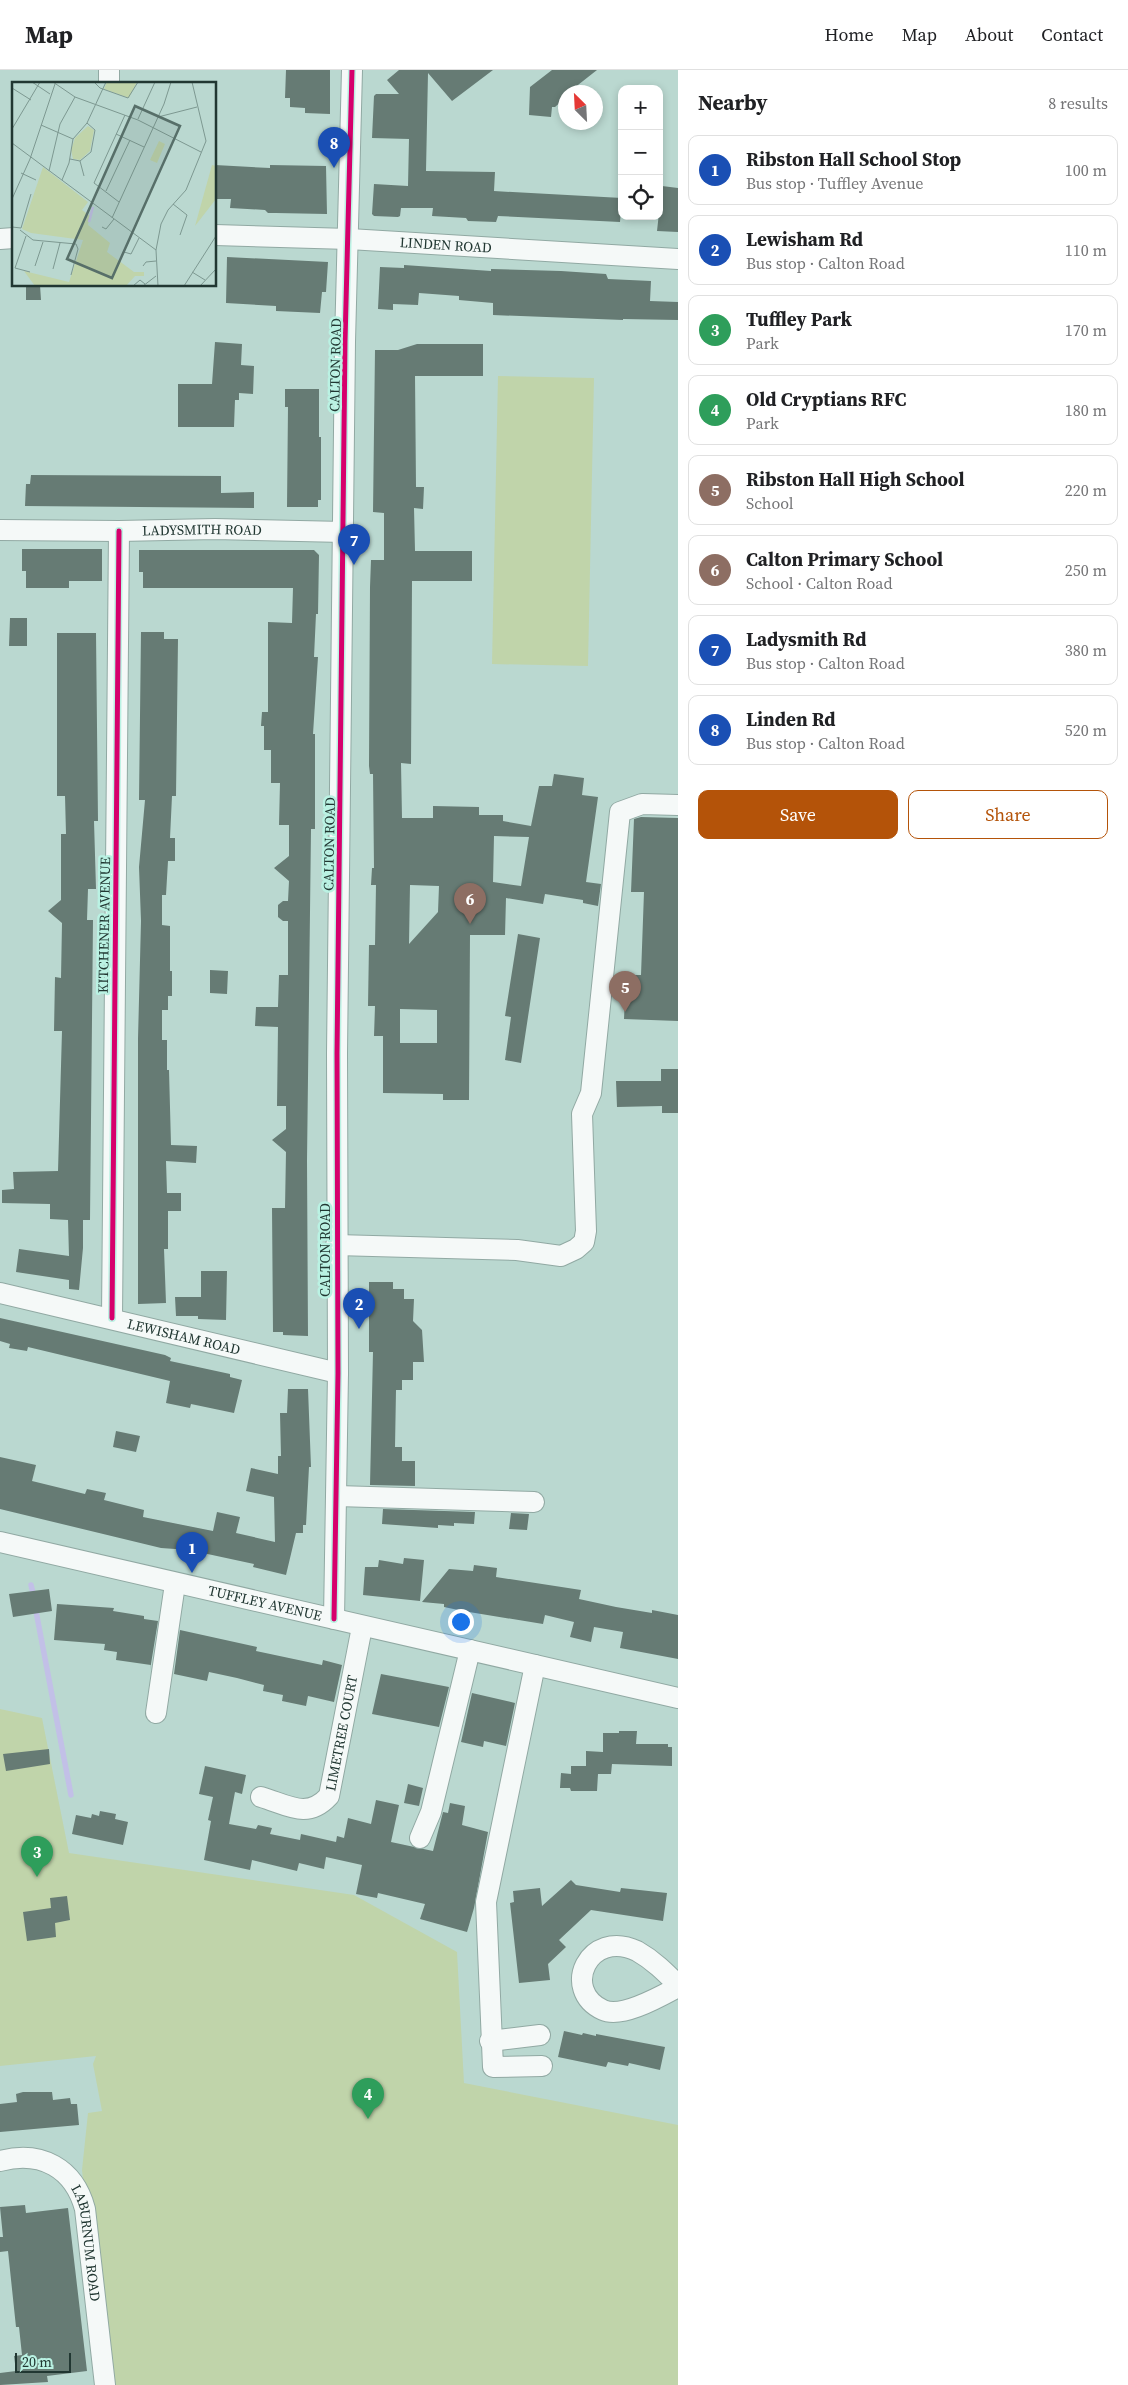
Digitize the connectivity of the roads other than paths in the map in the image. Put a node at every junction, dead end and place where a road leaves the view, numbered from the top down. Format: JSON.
{"nodes":[{"id":1,"x":354,"y":72,"type":"edge"},
{"id":2,"x":216,"y":235,"type":"edge"},
{"id":3,"x":349,"y":239,"type":"junction"},
{"id":4,"x":678,"y":259,"type":"edge"},
{"id":5,"x":0,"y":530,"type":"edge"},
{"id":6,"x":119,"y":531,"type":"junction"},
{"id":7,"x":344,"y":532,"type":"junction"},
{"id":8,"x":678,"y":805,"type":"edge"},
{"id":9,"x":336,"y":1245,"type":"junction"},
{"id":10,"x":0,"y":1293,"type":"edge"},
{"id":11,"x":112,"y":1318,"type":"junction"},
{"id":12,"x":338,"y":1372,"type":"junction"},
{"id":13,"x":337,"y":1496,"type":"junction"},
{"id":14,"x":534,"y":1502,"type":"dead end"},
{"id":15,"x":0,"y":1542,"type":"edge"},
{"id":16,"x":175,"y":1584,"type":"junction"},
{"id":17,"x":334,"y":1619,"type":"junction"},
{"id":18,"x":362,"y":1627,"type":"junction"},
{"id":19,"x":470,"y":1650,"type":"junction"},
{"id":20,"x":535,"y":1665,"type":"junction"},
{"id":21,"x":678,"y":1698,"type":"edge"},
{"id":22,"x":156,"y":1713,"type":"dead end"},
{"id":23,"x":261,"y":1797,"type":"dead end"},
{"id":24,"x":420,"y":1838,"type":"dead end"},
{"id":25,"x":540,"y":2035,"type":"dead end"},
{"id":26,"x":490,"y":2041,"type":"junction"},
{"id":27,"x":542,"y":2066,"type":"dead end"},
{"id":28,"x":0,"y":2161,"type":"edge"},
{"id":29,"x":105,"y":2385,"type":"edge"}],
"edges":[{"from":1,"to":3,"type":"street","name":"CALTON ROAD"},
{"from":2,"to":3,"type":"street","name":"LINDEN ROAD"},
{"from":3,"to":4,"type":"street","name":"LINDEN ROAD"},
{"from":3,"to":7,"type":"street","name":"CALTON ROAD"},
{"from":5,"to":6,"type":"street","name":"LADYSMITH ROAD"},
{"from":6,"to":7,"type":"street","name":"LADYSMITH ROAD"},
{"from":6,"to":11,"type":"street","name":"KITCHENER AVENUE"},
{"from":7,"to":9,"type":"street","name":"CALTON ROAD"},
{"from":8,"to":9,"type":"street"},
{"from":9,"to":12,"type":"street","name":"CALTON ROAD"},
{"from":10,"to":11,"type":"street","name":"LEWISHAM ROAD"},
{"from":11,"to":12,"type":"street","name":"LEWISHAM ROAD"},
{"from":12,"to":13,"type":"street","name":"CALTON ROAD"},
{"from":13,"to":14,"type":"street"},
{"from":13,"to":17,"type":"street","name":"CALTON ROAD"},
{"from":15,"to":16,"type":"street","name":"TUFFLEY AVENUE"},
{"from":16,"to":17,"type":"street","name":"TUFFLEY AVENUE"},
{"from":16,"to":22,"type":"street"},
{"from":17,"to":18,"type":"street","name":"TUFFLEY AVENUE"},
{"from":18,"to":19,"type":"street","name":"TUFFLEY AVENUE"},
{"from":18,"to":23,"type":"street","name":"LIMETREE COURT"},
{"from":19,"to":20,"type":"street","name":"TUFFLEY AVENUE"},
{"from":19,"to":24,"type":"street"},
{"from":20,"to":21,"type":"street","name":"TUFFLEY AVENUE"},
{"from":20,"to":26,"type":"street"},
{"from":25,"to":26,"type":"street"},
{"from":26,"to":27,"type":"street"},
{"from":28,"to":29,"type":"street","name":"LABURNUM ROAD"}]}
